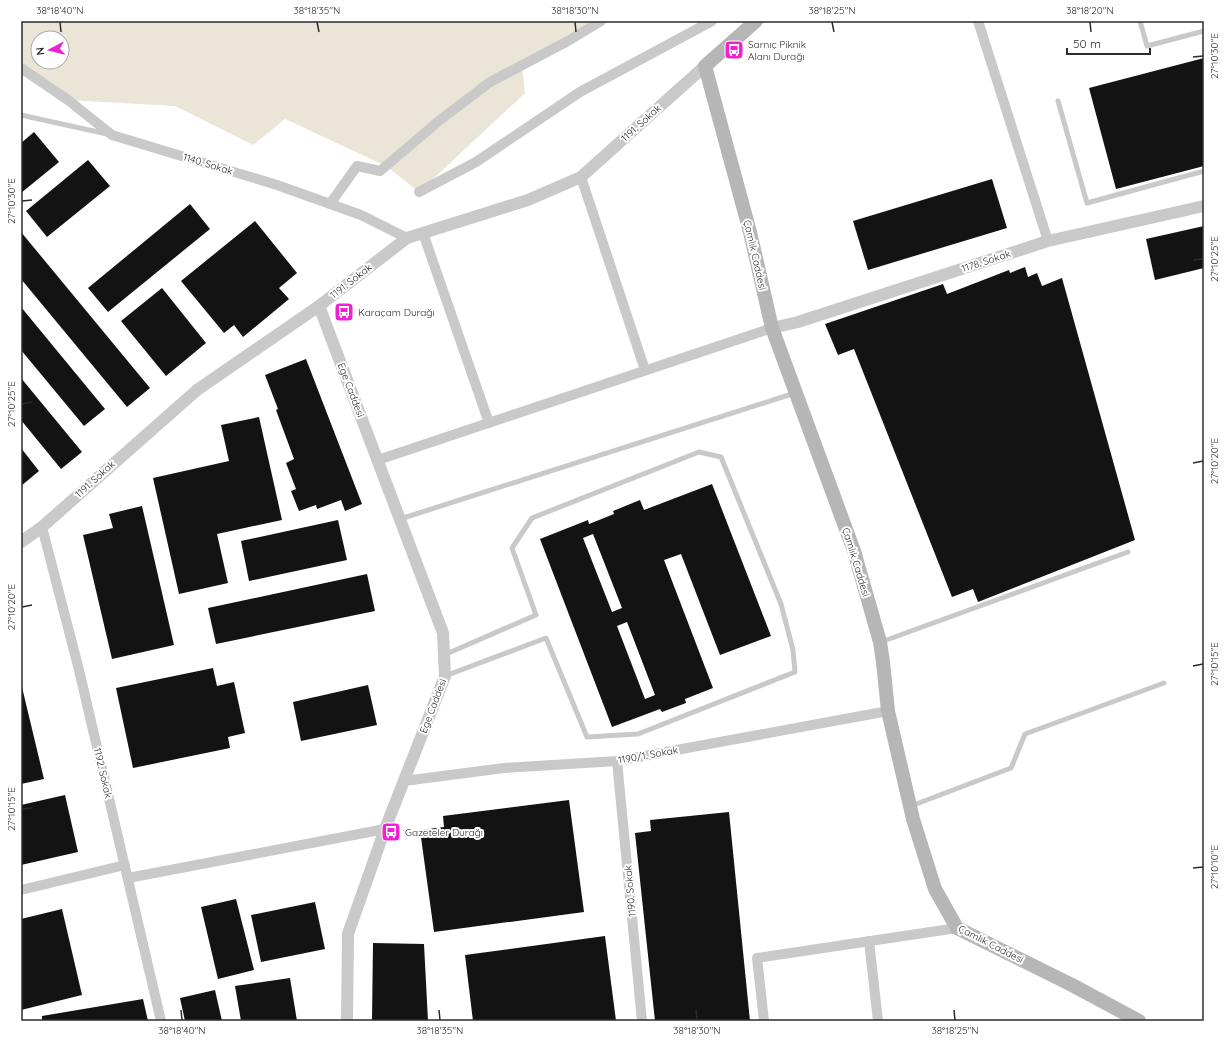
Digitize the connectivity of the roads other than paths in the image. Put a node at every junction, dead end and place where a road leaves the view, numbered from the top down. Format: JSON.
{"nodes":[{"id":1,"x":601,"y":21,"type":"edge"},
{"id":2,"x":712,"y":21,"type":"edge"},
{"id":3,"x":756,"y":21,"type":"edge"},
{"id":4,"x":978,"y":21,"type":"edge"},
{"id":5,"x":1140,"y":21,"type":"edge"},
{"id":6,"x":1204,"y":31,"type":"edge"},
{"id":7,"x":705,"y":66,"type":"junction"},
{"id":8,"x":21,"y":68,"type":"edge"},
{"id":9,"x":1058,"y":101,"type":"dead end"},
{"id":10,"x":21,"y":115,"type":"edge"},
{"id":11,"x":112,"y":135,"type":"junction"},
{"id":12,"x":1204,"y":171,"type":"edge"},
{"id":13,"x":581,"y":177,"type":"junction"},
{"id":14,"x":420,"y":192,"type":"dead end"},
{"id":15,"x":330,"y":204,"type":"junction"},
{"id":16,"x":1204,"y":206,"type":"edge"},
{"id":17,"x":423,"y":233,"type":"junction"},
{"id":18,"x":407,"y":238,"type":"junction"},
{"id":19,"x":1048,"y":241,"type":"junction"},
{"id":20,"x":319,"y":306,"type":"junction"},
{"id":21,"x":772,"y":328,"type":"junction"},
{"id":22,"x":645,"y":370,"type":"junction"},
{"id":23,"x":796,"y":393,"type":"junction"},
{"id":24,"x":489,"y":423,"type":"junction"},
{"id":25,"x":378,"y":460,"type":"junction"},
{"id":26,"x":400,"y":520,"type":"junction"},
{"id":27,"x":42,"y":526,"type":"junction"},
{"id":28,"x":21,"y":542,"type":"edge"},
{"id":29,"x":1128,"y":552,"type":"dead end"},
{"id":30,"x":880,"y":642,"type":"junction"},
{"id":31,"x":444,"y":655,"type":"junction"},
{"id":32,"x":445,"y":676,"type":"junction"},
{"id":33,"x":1164,"y":683,"type":"dead end"},
{"id":34,"x":888,"y":711,"type":"junction"},
{"id":35,"x":617,"y":761,"type":"junction"},
{"id":36,"x":404,"y":781,"type":"junction"},
{"id":37,"x":910,"y":806,"type":"junction"},
{"id":38,"x":385,"y":829,"type":"junction"},
{"id":39,"x":125,"y":865,"type":"junction"},
{"id":40,"x":128,"y":878,"type":"junction"},
{"id":41,"x":21,"y":890,"type":"edge"},
{"id":42,"x":957,"y":928,"type":"junction"},
{"id":43,"x":869,"y":941,"type":"junction"},
{"id":44,"x":161,"y":1021,"type":"edge"},
{"id":45,"x":347,"y":1021,"type":"edge"},
{"id":46,"x":642,"y":1021,"type":"edge"},
{"id":47,"x":764,"y":1021,"type":"edge"},
{"id":48,"x":878,"y":1021,"type":"edge"},
{"id":49,"x":1139,"y":1021,"type":"edge"}],
"edges":[{"from":1,"to":15,"type":"street"},
{"from":2,"to":14,"type":"street"},
{"from":3,"to":7,"type":"main road"},
{"from":4,"to":19,"type":"street"},
{"from":5,"to":6,"type":"lane"},
{"from":7,"to":13,"type":"street","name":"1191. Sokak"},
{"from":7,"to":21,"type":"main road","name":"Çamlık Caddesi"},
{"from":8,"to":11,"type":"street","name":"1140. Sokak"},
{"from":9,"to":12,"type":"lane"},
{"from":10,"to":11,"type":"lane"},
{"from":11,"to":15,"type":"street","name":"1140. Sokak"},
{"from":13,"to":17,"type":"street","name":"1191. Sokak"},
{"from":13,"to":22,"type":"street"},
{"from":15,"to":18,"type":"street","name":"1140. Sokak"},
{"from":16,"to":19,"type":"street","name":"1178. Sokak"},
{"from":17,"to":18,"type":"street","name":"1191. Sokak"},
{"from":17,"to":24,"type":"street"},
{"from":18,"to":20,"type":"street","name":"1191. Sokak"},
{"from":19,"to":21,"type":"street","name":"1178. Sokak"},
{"from":20,"to":25,"type":"street","name":"Ege Caddesi"},
{"from":20,"to":27,"type":"street","name":"1191. Sokak"},
{"from":21,"to":22,"type":"street"},
{"from":21,"to":23,"type":"main road","name":"Çamlık Caddesi"},
{"from":22,"to":24,"type":"street"},
{"from":23,"to":26,"type":"lane"},
{"from":23,"to":30,"type":"main road","name":"Çamlık Caddesi"},
{"from":24,"to":25,"type":"street"},
{"from":25,"to":26,"type":"street","name":"Ege Caddesi"},
{"from":26,"to":31,"type":"street","name":"Ege Caddesi"},
{"from":27,"to":28,"type":"street","name":"1191. Sokak"},
{"from":27,"to":39,"type":"street","name":"1192. Sokak"},
{"from":29,"to":30,"type":"lane"},
{"from":30,"to":34,"type":"main road","name":"Çamlık Caddesi"},
{"from":31,"to":32,"type":"street","name":"Ege Caddesi"},
{"from":31,"to":32,"type":"lane"},
{"from":32,"to":36,"type":"street","name":"Ege Caddesi"},
{"from":33,"to":37,"type":"lane"},
{"from":34,"to":35,"type":"street","name":"1190/1. Sokak"},
{"from":34,"to":37,"type":"main road","name":"Çamlık Caddesi"},
{"from":35,"to":36,"type":"street","name":"1190/1. Sokak"},
{"from":35,"to":46,"type":"street","name":"1190. Sokak"},
{"from":36,"to":38,"type":"street","name":"Ege Caddesi"},
{"from":37,"to":42,"type":"main road","name":"Çamlık Caddesi"},
{"from":38,"to":40,"type":"street"},
{"from":38,"to":45,"type":"street","name":"Ege Caddesi"},
{"from":39,"to":40,"type":"street","name":"1192. Sokak"},
{"from":39,"to":41,"type":"street"},
{"from":40,"to":44,"type":"street","name":"1192. Sokak"},
{"from":42,"to":43,"type":"street"},
{"from":42,"to":49,"type":"main road","name":"Çamlık Caddesi"},
{"from":43,"to":47,"type":"street"},
{"from":43,"to":48,"type":"street"}]}
